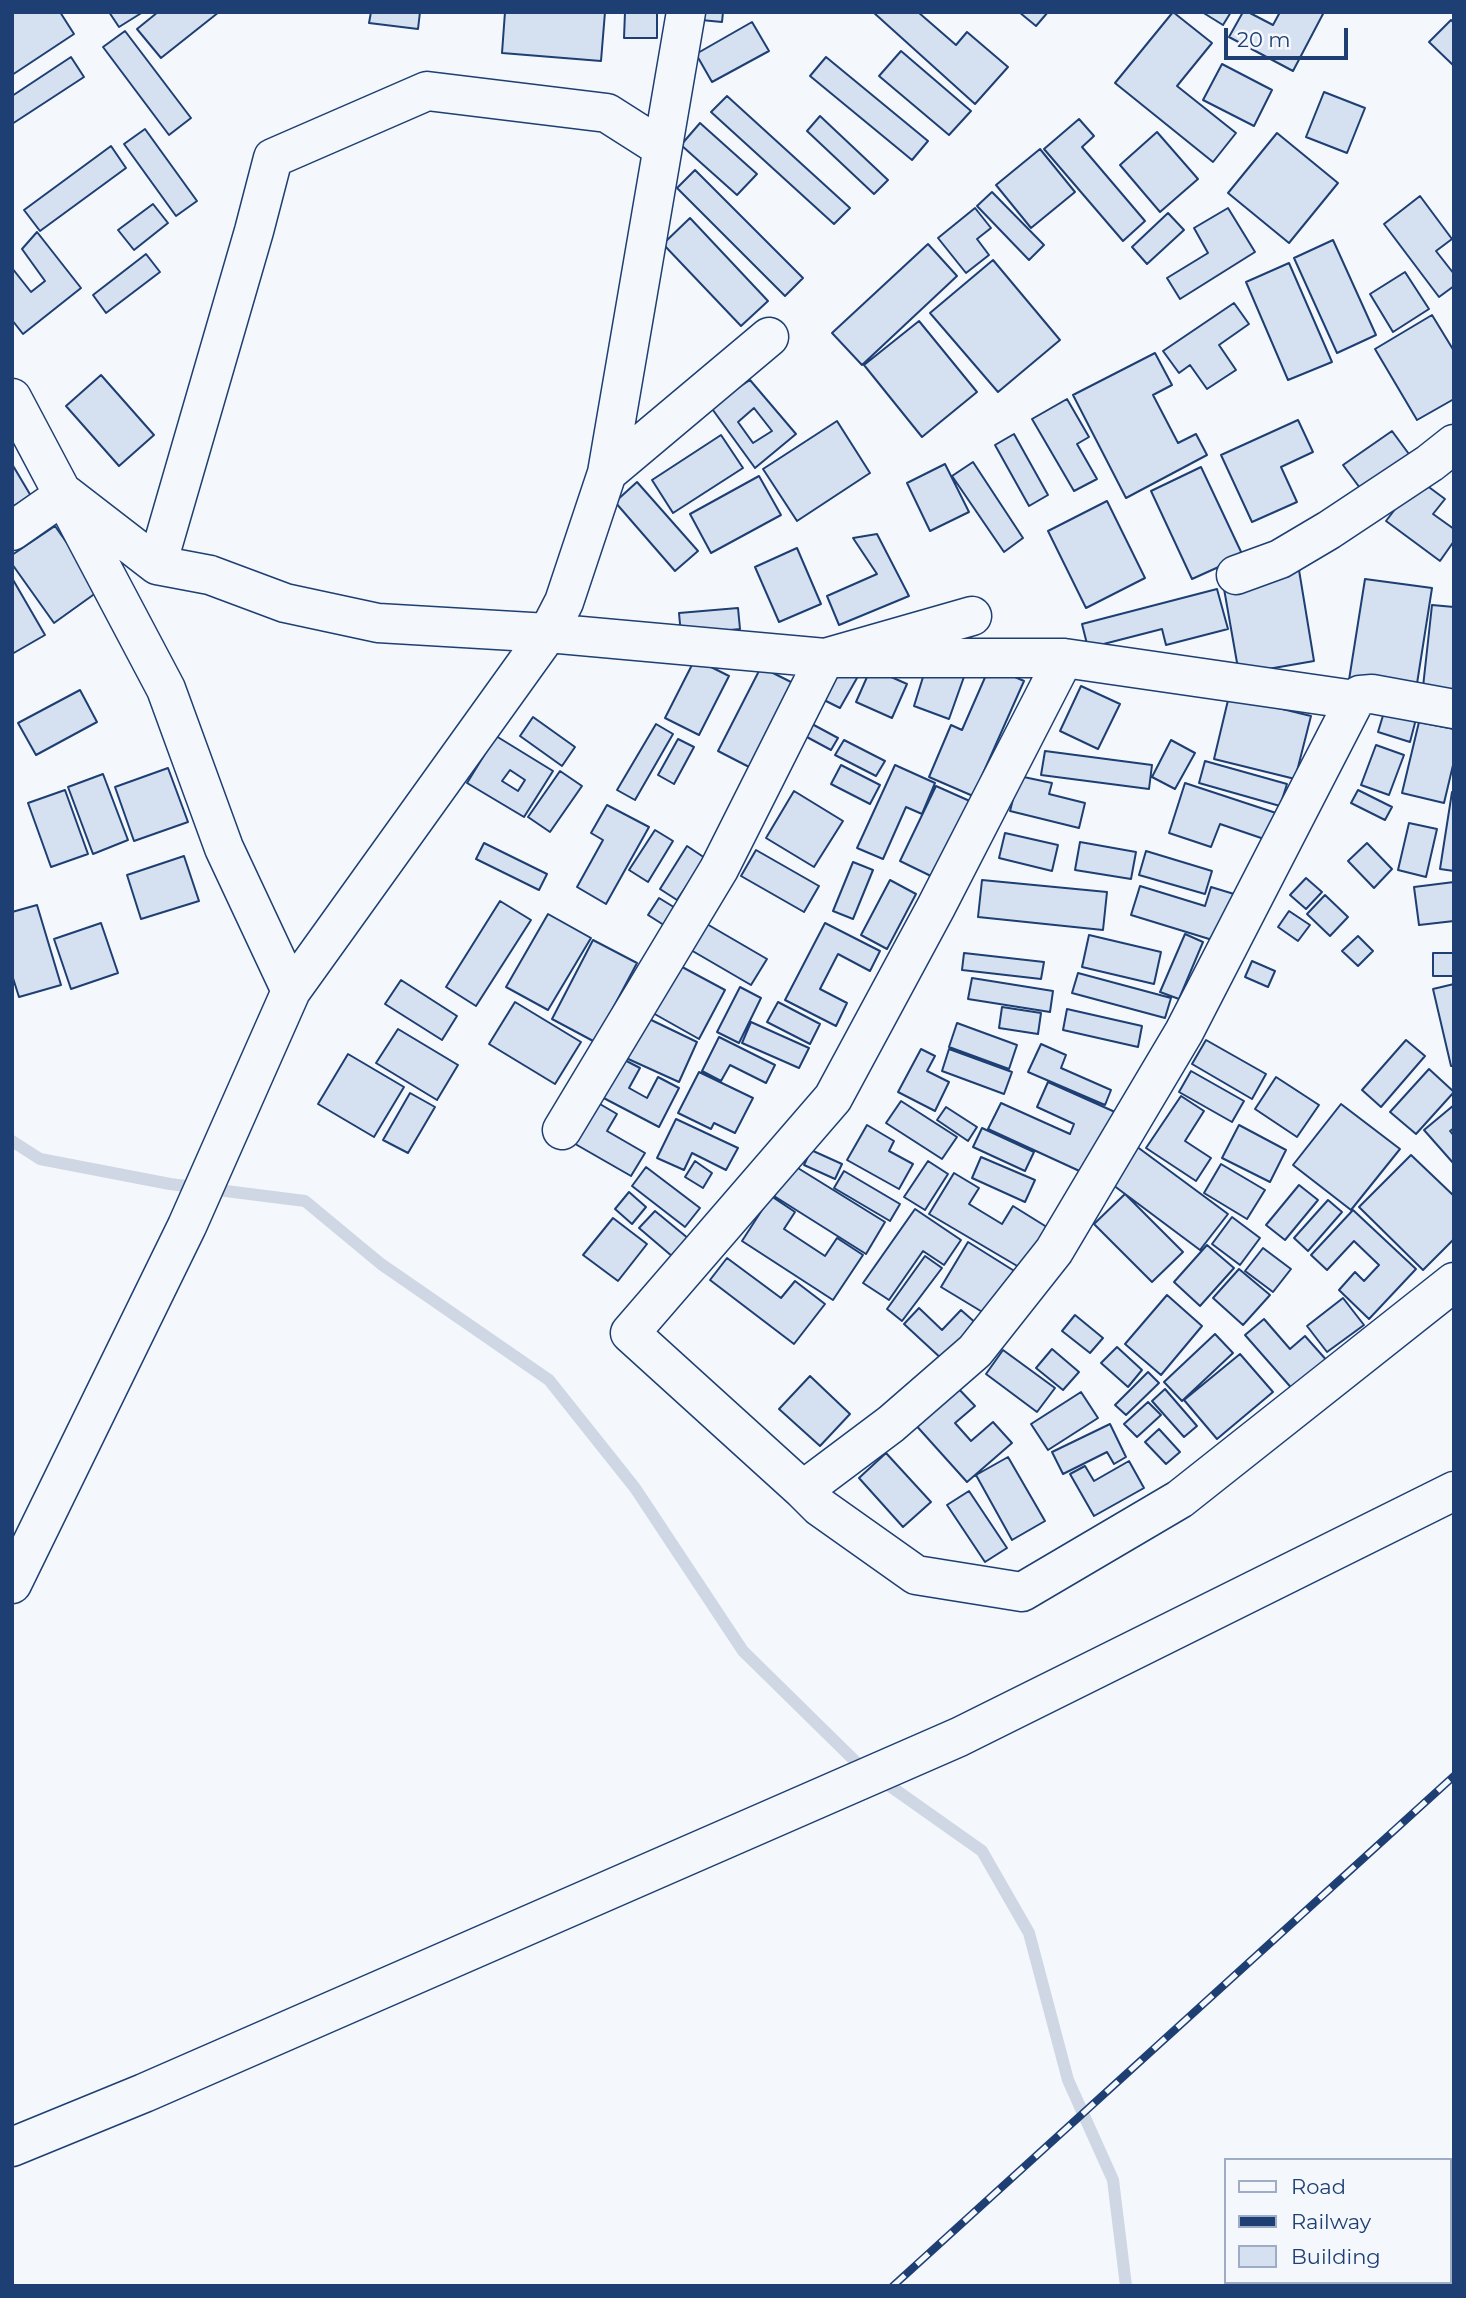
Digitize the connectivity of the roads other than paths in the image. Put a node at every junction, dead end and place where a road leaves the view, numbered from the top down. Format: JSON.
{"nodes":[{"id":1,"x":686,"y":12,"type":"edge"},
{"id":2,"x":662,"y":148,"type":"junction"},
{"id":3,"x":769,"y":337,"type":"dead end"},
{"id":4,"x":12,"y":398,"type":"edge"},
{"id":5,"x":1454,"y":444,"type":"edge"},
{"id":6,"x":607,"y":473,"type":"junction"},
{"id":7,"x":65,"y":494,"type":"junction"},
{"id":8,"x":12,"y":531,"type":"edge"},
{"id":9,"x":157,"y":565,"type":"junction"},
{"id":10,"x":1236,"y":575,"type":"dead end"},
{"id":11,"x":972,"y":616,"type":"dead end"},
{"id":12,"x":548,"y":633,"type":"junction"},
{"id":13,"x":825,"y":658,"type":"junction"},
{"id":14,"x":1064,"y":658,"type":"junction"},
{"id":15,"x":1355,"y":701,"type":"junction"},
{"id":16,"x":1454,"y":709,"type":"edge"},
{"id":17,"x":291,"y":991,"type":"junction"},
{"id":18,"x":562,"y":1130,"type":"dead end"},
{"id":19,"x":1454,"y":1282,"type":"edge"},
{"id":20,"x":803,"y":1490,"type":"junction"},
{"id":21,"x":1454,"y":1491,"type":"edge"},
{"id":22,"x":12,"y":1584,"type":"edge"},
{"id":23,"x":12,"y":2147,"type":"edge"}],
"edges":[{"from":1,"to":2,"type":"street"},
{"from":2,"to":6,"type":"street"},
{"from":2,"to":9,"type":"street"},
{"from":3,"to":6,"type":"street"},
{"from":4,"to":7,"type":"street"},
{"from":5,"to":10,"type":"street"},
{"from":6,"to":12,"type":"street"},
{"from":7,"to":8,"type":"street"},
{"from":7,"to":9,"type":"street"},
{"from":7,"to":17,"type":"street"},
{"from":9,"to":12,"type":"street"},
{"from":11,"to":13,"type":"street"},
{"from":12,"to":13,"type":"street"},
{"from":12,"to":17,"type":"street"},
{"from":13,"to":14,"type":"street"},
{"from":13,"to":18,"type":"street"},
{"from":14,"to":15,"type":"street"},
{"from":14,"to":20,"type":"street"},
{"from":15,"to":16,"type":"street"},
{"from":15,"to":20,"type":"street"},
{"from":17,"to":22,"type":"street"},
{"from":19,"to":20,"type":"street"},
{"from":21,"to":23,"type":"street"}]}
